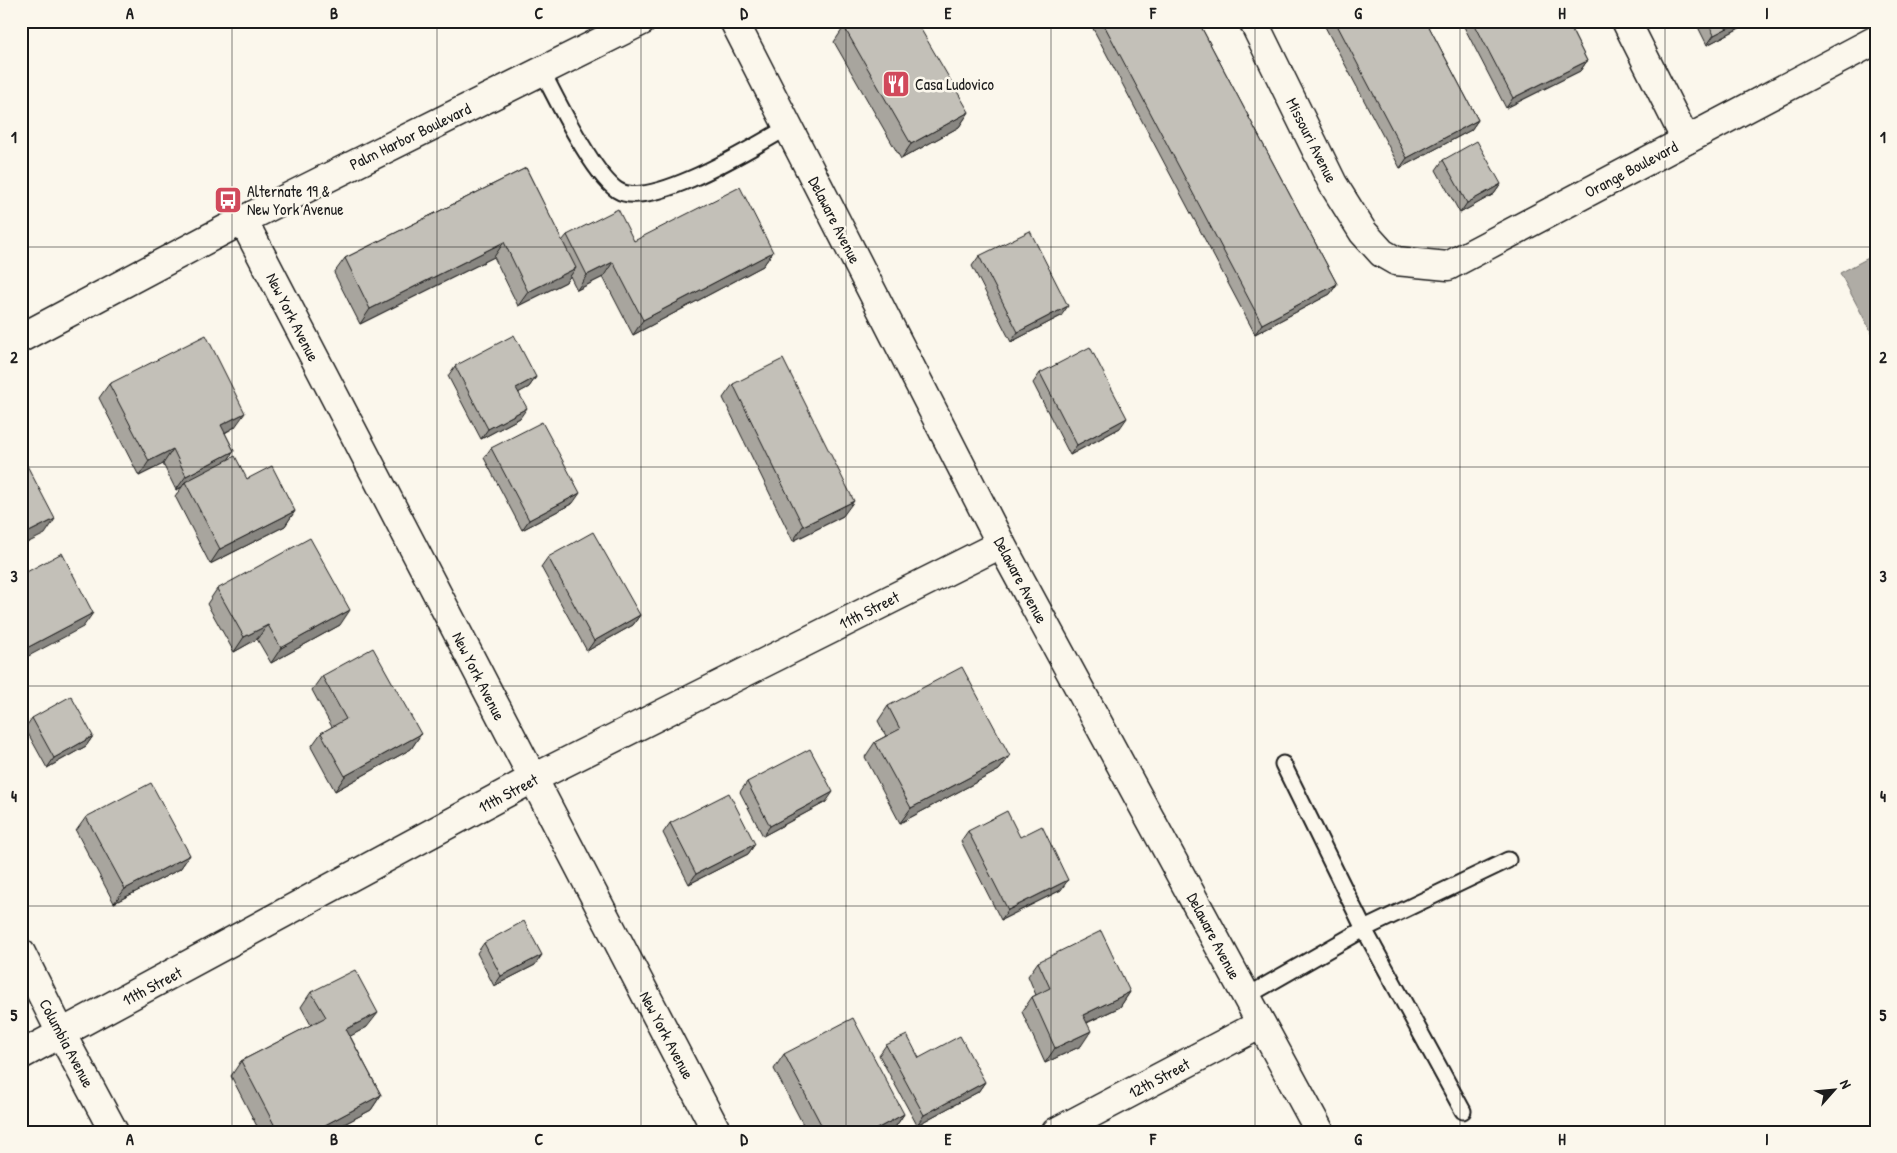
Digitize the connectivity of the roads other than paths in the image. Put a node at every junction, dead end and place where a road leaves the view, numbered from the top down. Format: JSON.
{"nodes":[{"id":1,"x":642,"y":21,"type":"edge"},
{"id":2,"x":734,"y":21,"type":"edge"},
{"id":3,"x":1253,"y":21,"type":"edge"},
{"id":4,"x":1626,"y":21,"type":"edge"},
{"id":5,"x":1876,"y":40,"type":"edge"},
{"id":6,"x":542,"y":71,"type":"junction"},
{"id":7,"x":788,"y":127,"type":"junction"},
{"id":8,"x":1686,"y":140,"type":"junction"},
{"id":9,"x":243,"y":220,"type":"junction"},
{"id":10,"x":1382,"y":253,"type":"joint"},
{"id":11,"x":21,"y":338,"type":"edge"},
{"id":12,"x":1001,"y":544,"type":"junction"},
{"id":13,"x":1283,"y":764,"type":"dead end"},
{"id":14,"x":532,"y":779,"type":"junction"},
{"id":15,"x":1508,"y":860,"type":"dead end"},
{"id":16,"x":1364,"y":929,"type":"junction"},
{"id":17,"x":21,"y":953,"type":"edge"},
{"id":18,"x":1247,"y":996,"type":"junction"},
{"id":19,"x":1262,"y":1024,"type":"junction"},
{"id":20,"x":62,"y":1035,"type":"junction"},
{"id":21,"x":21,"y":1056,"type":"edge"},
{"id":22,"x":1463,"y":1111,"type":"dead end"},
{"id":23,"x":114,"y":1132,"type":"edge"},
{"id":24,"x":717,"y":1132,"type":"edge"},
{"id":25,"x":1056,"y":1132,"type":"edge"},
{"id":26,"x":1320,"y":1132,"type":"edge"}],
"edges":[{"from":1,"to":6,"type":"street","name":"Palm Harbor Boulevard"},
{"from":2,"to":7,"type":"street","name":"Delaware Avenue"},
{"from":3,"to":10,"type":"street","name":"Missouri Avenue"},
{"from":4,"to":8,"type":"street"},
{"from":5,"to":8,"type":"street","name":"Orange Boulevard"},
{"from":6,"to":7,"type":"lane"},
{"from":6,"to":9,"type":"street","name":"Palm Harbor Boulevard"},
{"from":7,"to":12,"type":"street","name":"Delaware Avenue"},
{"from":8,"to":10,"type":"street","name":"Orange Boulevard"},
{"from":9,"to":11,"type":"street","name":"Palm Harbor Boulevard"},
{"from":9,"to":14,"type":"street","name":"New York Avenue"},
{"from":12,"to":14,"type":"street","name":"11th Street"},
{"from":12,"to":18,"type":"street","name":"Delaware Avenue"},
{"from":13,"to":16,"type":"lane"},
{"from":14,"to":20,"type":"street","name":"11th Street"},
{"from":14,"to":24,"type":"street","name":"New York Avenue"},
{"from":15,"to":16,"type":"lane"},
{"from":16,"to":18,"type":"lane"},
{"from":16,"to":22,"type":"lane"},
{"from":17,"to":20,"type":"street","name":"Columbia Avenue"},
{"from":18,"to":19,"type":"street","name":"Delaware Avenue"},
{"from":19,"to":25,"type":"street","name":"12th Street"},
{"from":19,"to":26,"type":"street","name":"Delaware Avenue"},
{"from":20,"to":21,"type":"street","name":"11th Street"},
{"from":20,"to":23,"type":"street","name":"Columbia Avenue"}]}
